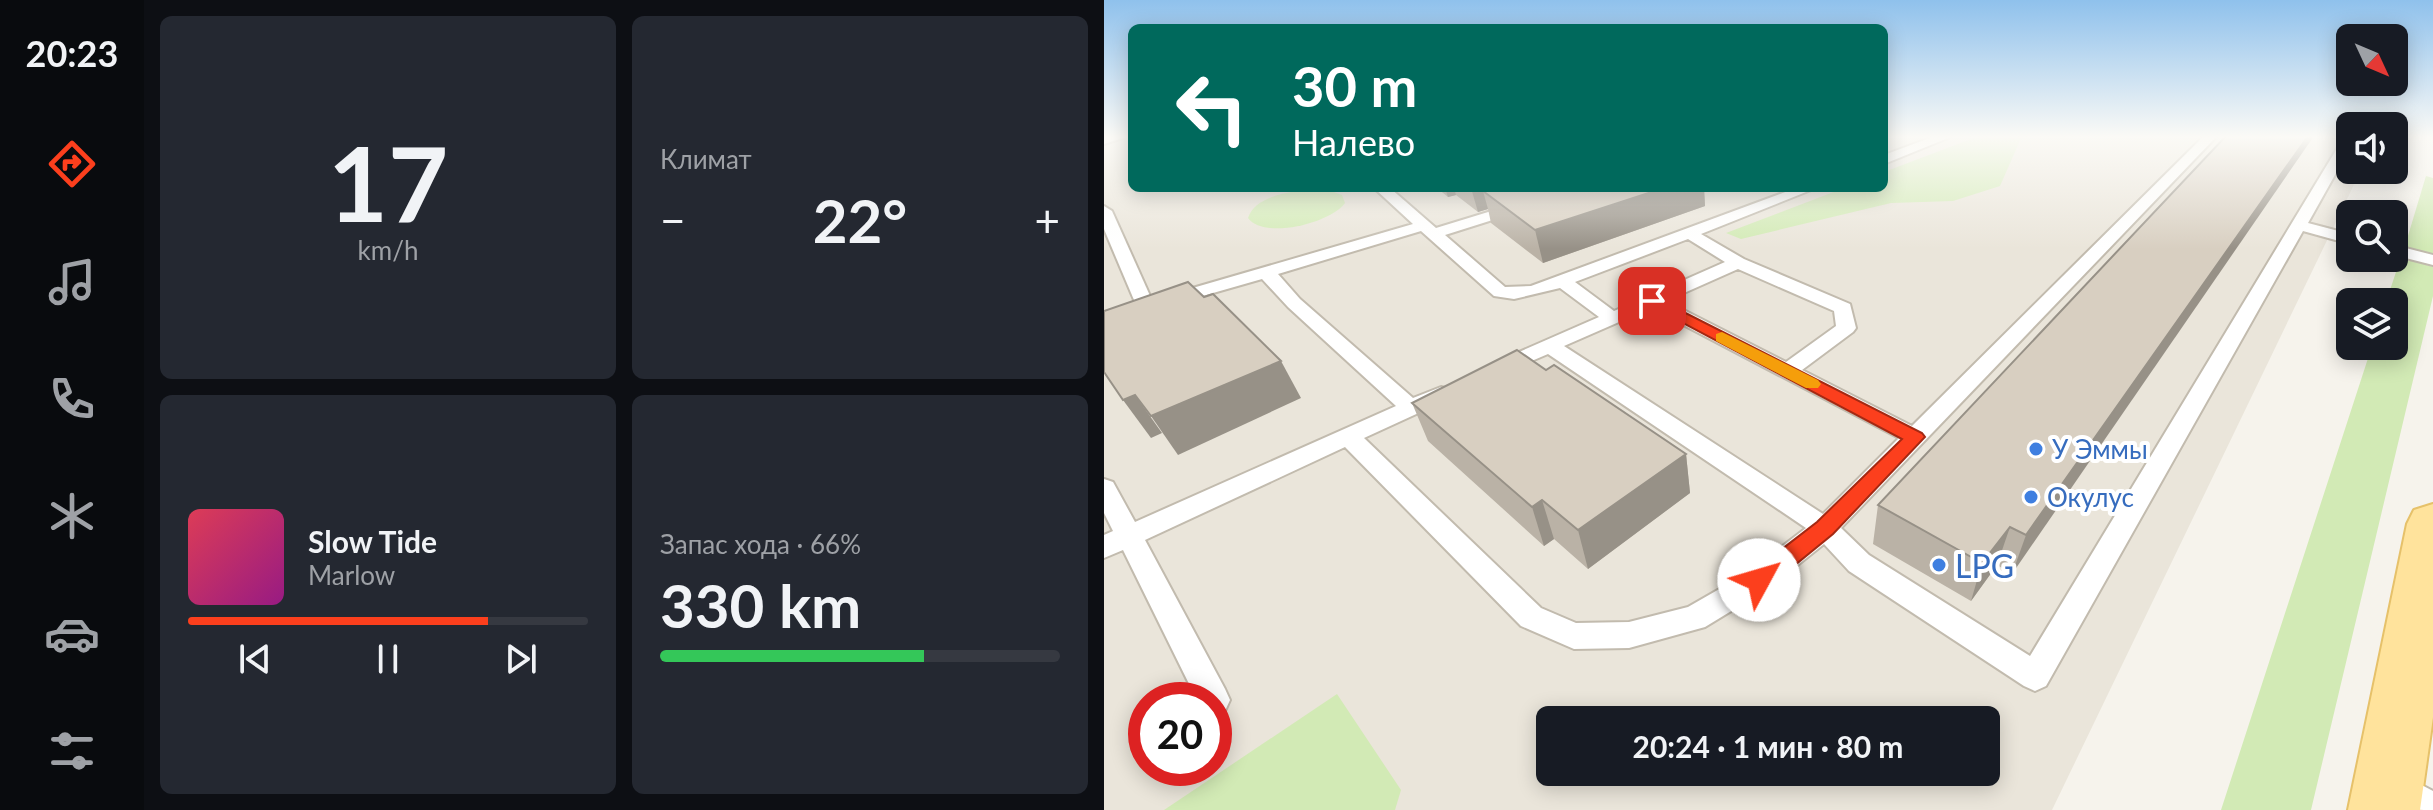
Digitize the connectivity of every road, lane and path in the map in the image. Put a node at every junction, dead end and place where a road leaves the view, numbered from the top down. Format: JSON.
{"nodes":[{"id":1,"x":2169,"y":174,"type":"edge"},
{"id":2,"x":2329,"y":174,"type":"edge"},
{"id":3,"x":1385,"y":192,"type":"edge"},
{"id":4,"x":1798,"y":192,"type":"edge"},
{"id":5,"x":1539,"y":201,"type":"edge"},
{"id":6,"x":1104,"y":211,"type":"edge"},
{"id":7,"x":2299,"y":225,"type":"junction"},
{"id":8,"x":1428,"y":230,"type":"junction"},
{"id":9,"x":1689,"y":233,"type":"junction"},
{"id":10,"x":2336,"y":235,"type":"edge"},
{"id":11,"x":2408,"y":254,"type":"edge"},
{"id":12,"x":2433,"y":260,"type":"edge"},
{"id":13,"x":1738,"y":263,"type":"junction"},
{"id":14,"x":1268,"y":271,"type":"junction"},
{"id":15,"x":1562,"y":281,"type":"junction"},
{"id":16,"x":1652,"y":301,"type":"junction"},
{"id":17,"x":1612,"y":318,"type":"junction"},
{"id":18,"x":1550,"y":346,"type":"junction"},
{"id":19,"x":1787,"y":371,"type":"junction"},
{"id":20,"x":1410,"y":407,"type":"junction"},
{"id":21,"x":1347,"y":435,"type":"junction"},
{"id":22,"x":1915,"y":437,"type":"junction"},
{"id":23,"x":1104,"y":488,"type":"edge"},
{"id":24,"x":2433,"y":524,"type":"edge"},
{"id":25,"x":1825,"y":528,"type":"junction"},
{"id":26,"x":1116,"y":542,"type":"edge"},
{"id":27,"x":1202,"y":682,"type":"edge"},
{"id":28,"x":2401,"y":802,"type":"edge"}],
"edges":[{"from":1,"to":22,"type":"lane"},
{"from":2,"to":7,"type":"lane"},
{"from":3,"to":8,"type":"lane"},
{"from":4,"to":9,"type":"lane"},
{"from":5,"to":8,"type":"lane"},
{"from":6,"to":14,"type":"lane"},
{"from":7,"to":10,"type":"lane"},
{"from":7,"to":25,"type":"lane"},
{"from":8,"to":14,"type":"lane"},
{"from":8,"to":15,"type":"lane"},
{"from":9,"to":13,"type":"lane"},
{"from":9,"to":15,"type":"lane"},
{"from":11,"to":12,"type":"lane"},
{"from":13,"to":16,"type":"lane"},
{"from":13,"to":19,"type":"lane"},
{"from":14,"to":20,"type":"lane"},
{"from":15,"to":17,"type":"lane"},
{"from":16,"to":17,"type":"lane"},
{"from":16,"to":19,"type":"lane"},
{"from":17,"to":18,"type":"lane"},
{"from":18,"to":20,"type":"lane"},
{"from":18,"to":25,"type":"lane"},
{"from":19,"to":22,"type":"lane"},
{"from":20,"to":21,"type":"lane"},
{"from":21,"to":25,"type":"lane"},
{"from":21,"to":26,"type":"lane"},
{"from":22,"to":25,"type":"lane"},
{"from":23,"to":26,"type":"lane"},
{"from":24,"to":28,"type":"main road"},
{"from":26,"to":27,"type":"lane"}]}
